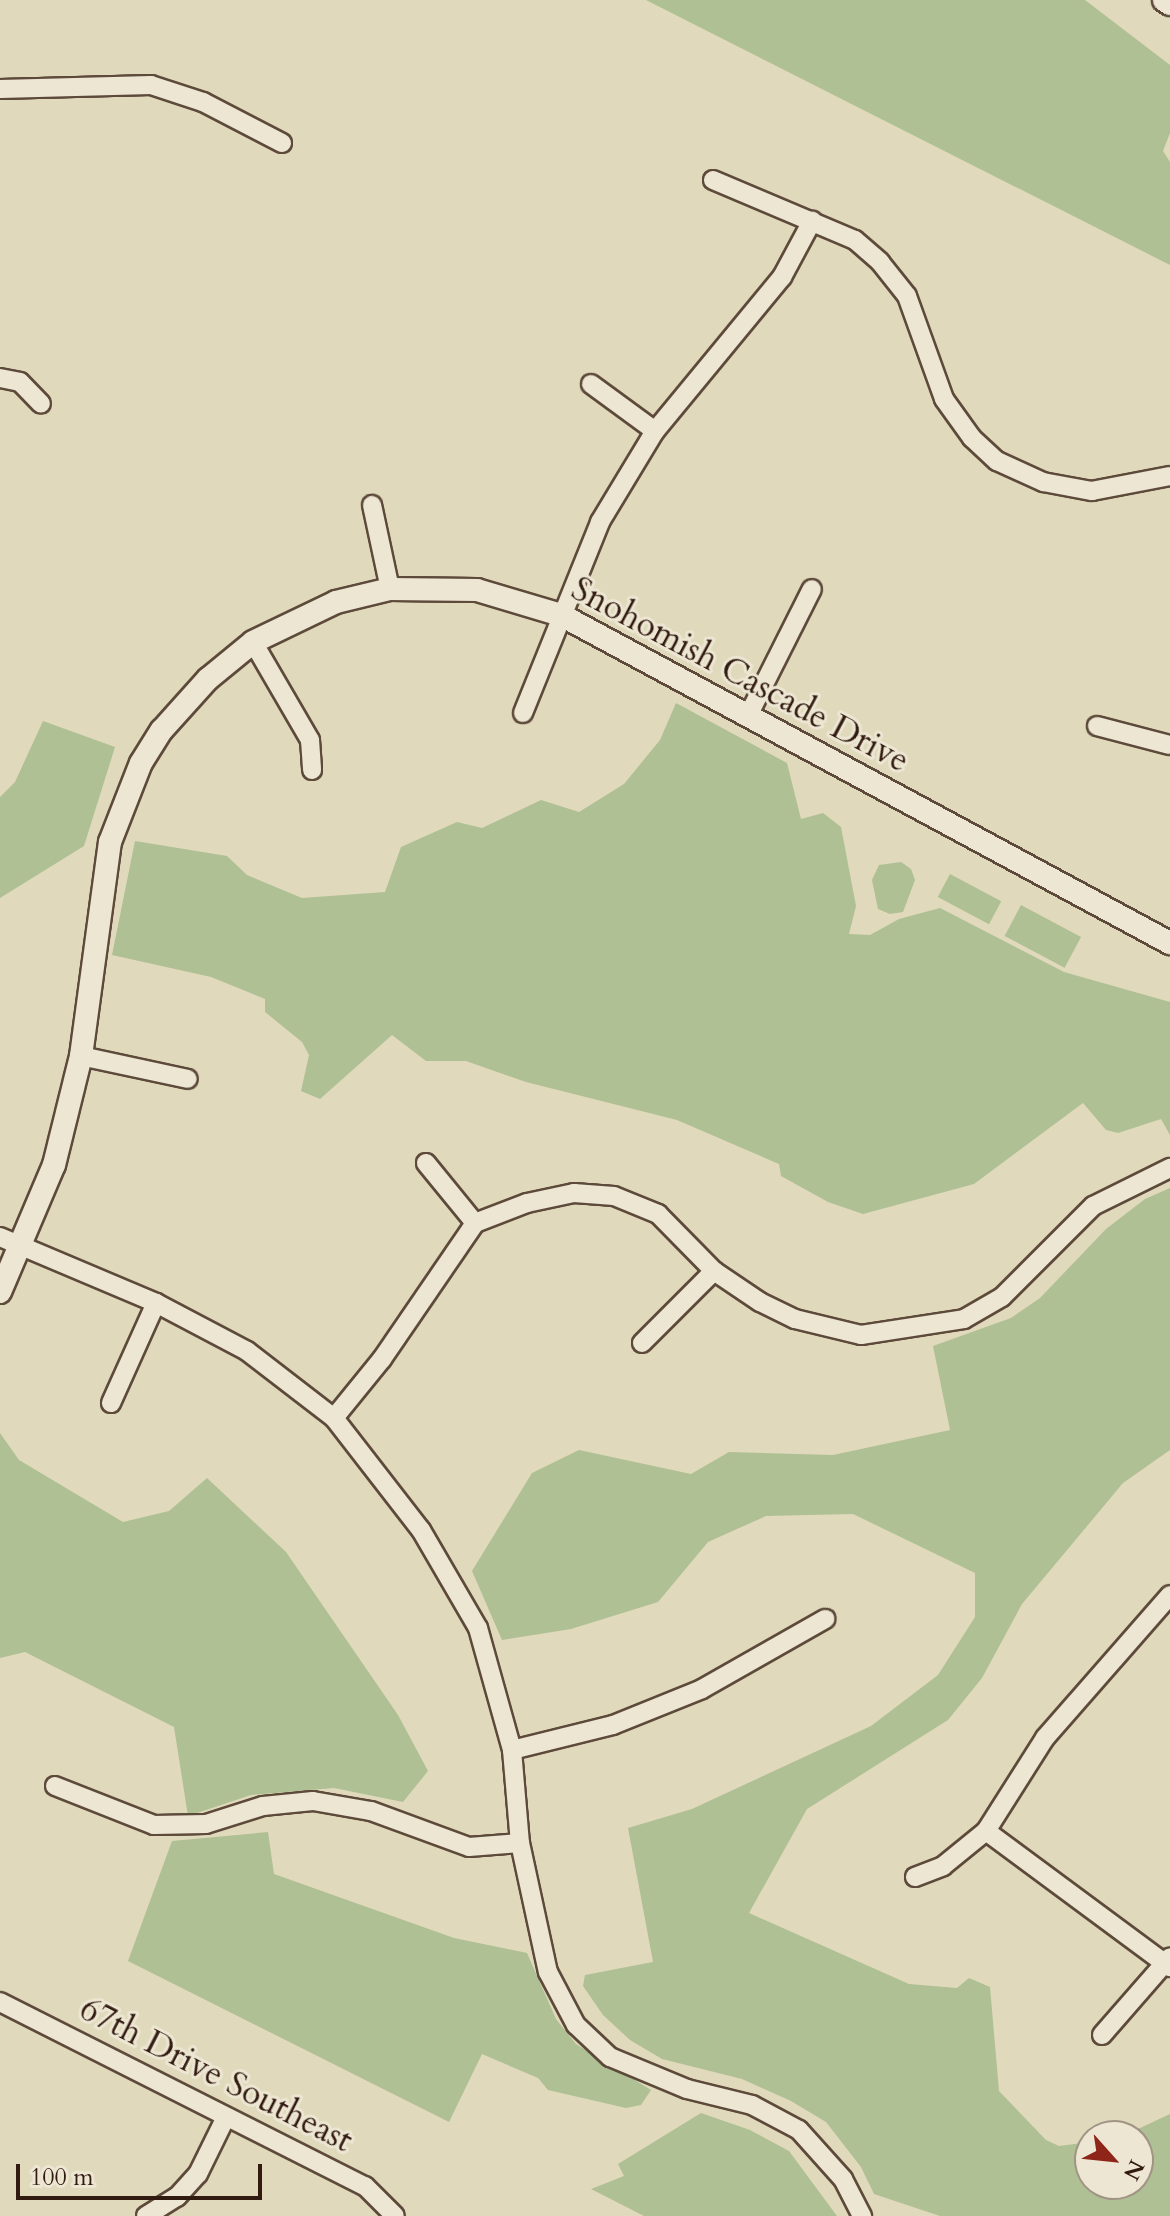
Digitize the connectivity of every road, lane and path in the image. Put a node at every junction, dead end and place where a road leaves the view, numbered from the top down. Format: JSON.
{"nodes":[{"id":1,"x":1164,"y":0,"type":"edge"},
{"id":2,"x":1170,"y":4,"type":"edge"},
{"id":3,"x":0,"y":89,"type":"edge"},
{"id":4,"x":282,"y":143,"type":"dead end"},
{"id":5,"x":713,"y":180,"type":"dead end"},
{"id":6,"x":812,"y":221,"type":"junction"},
{"id":7,"x":0,"y":378,"type":"edge"},
{"id":8,"x":591,"y":384,"type":"dead end"},
{"id":9,"x":41,"y":404,"type":"dead end"},
{"id":10,"x":655,"y":431,"type":"junction"},
{"id":11,"x":1170,"y":476,"type":"edge"},
{"id":12,"x":372,"y":505,"type":"dead end"},
{"id":13,"x":390,"y":589,"type":"junction"},
{"id":14,"x":812,"y":589,"type":"dead end"},
{"id":15,"x":561,"y":615,"type":"junction"},
{"id":16,"x":253,"y":642,"type":"junction"},
{"id":17,"x":523,"y":713,"type":"dead end"},
{"id":18,"x":748,"y":716,"type":"junction"},
{"id":19,"x":1097,"y":726,"type":"dead end"},
{"id":20,"x":1170,"y":745,"type":"edge"},
{"id":21,"x":312,"y":770,"type":"dead end"},
{"id":22,"x":1170,"y":943,"type":"edge"},
{"id":23,"x":81,"y":1056,"type":"junction"},
{"id":24,"x":188,"y":1079,"type":"dead end"},
{"id":25,"x":426,"y":1163,"type":"dead end"},
{"id":26,"x":1170,"y":1168,"type":"edge"},
{"id":27,"x":475,"y":1223,"type":"junction"},
{"id":28,"x":0,"y":1237,"type":"edge"},
{"id":29,"x":22,"y":1247,"type":"junction"},
{"id":30,"x":714,"y":1271,"type":"junction"},
{"id":31,"x":0,"y":1292,"type":"edge"},
{"id":32,"x":156,"y":1303,"type":"junction"},
{"id":33,"x":642,"y":1343,"type":"dead end"},
{"id":34,"x":111,"y":1403,"type":"dead end"},
{"id":35,"x":334,"y":1418,"type":"junction"},
{"id":36,"x":1170,"y":1595,"type":"edge"},
{"id":37,"x":825,"y":1619,"type":"dead end"},
{"id":38,"x":512,"y":1750,"type":"junction"},
{"id":39,"x":55,"y":1786,"type":"dead end"},
{"id":40,"x":986,"y":1831,"type":"junction"},
{"id":41,"x":520,"y":1843,"type":"junction"},
{"id":42,"x":915,"y":1877,"type":"dead end"},
{"id":43,"x":1169,"y":1963,"type":"edge"},
{"id":44,"x":0,"y":2002,"type":"edge"},
{"id":45,"x":1102,"y":2035,"type":"dead end"},
{"id":46,"x":225,"y":2119,"type":"junction"},
{"id":47,"x":146,"y":2216,"type":"edge"},
{"id":48,"x":395,"y":2216,"type":"edge"},
{"id":49,"x":862,"y":2216,"type":"edge"}],
"edges":[{"from":1,"to":2,"type":"street"},
{"from":3,"to":4,"type":"street"},
{"from":5,"to":6,"type":"street"},
{"from":6,"to":10,"type":"street"},
{"from":6,"to":11,"type":"street"},
{"from":7,"to":9,"type":"street"},
{"from":8,"to":10,"type":"street"},
{"from":10,"to":15,"type":"street"},
{"from":12,"to":13,"type":"street"},
{"from":13,"to":15,"type":"street","name":"Snohomish Cascade Drive"},
{"from":13,"to":16,"type":"street","name":"Snohomish Cascade Drive"},
{"from":14,"to":18,"type":"street"},
{"from":15,"to":17,"type":"street"},
{"from":15,"to":18,"type":"street","name":"Snohomish Cascade Drive"},
{"from":16,"to":21,"type":"street"},
{"from":16,"to":23,"type":"street","name":"Snohomish Cascade Drive"},
{"from":18,"to":22,"type":"street","name":"Snohomish Cascade Drive"},
{"from":19,"to":20,"type":"street"},
{"from":23,"to":24,"type":"street"},
{"from":23,"to":29,"type":"street","name":"Snohomish Cascade Drive"},
{"from":25,"to":27,"type":"street"},
{"from":26,"to":30,"type":"street"},
{"from":27,"to":30,"type":"street"},
{"from":27,"to":35,"type":"street"},
{"from":28,"to":29,"type":"street"},
{"from":29,"to":31,"type":"street","name":"Snohomish Cascade Drive"},
{"from":29,"to":32,"type":"street"},
{"from":30,"to":33,"type":"street"},
{"from":32,"to":34,"type":"street"},
{"from":32,"to":35,"type":"street"},
{"from":35,"to":38,"type":"street"},
{"from":36,"to":40,"type":"street"},
{"from":37,"to":38,"type":"street"},
{"from":38,"to":41,"type":"street"},
{"from":39,"to":41,"type":"street"},
{"from":40,"to":42,"type":"street"},
{"from":40,"to":43,"type":"street"},
{"from":41,"to":49,"type":"street"},
{"from":43,"to":45,"type":"street"},
{"from":44,"to":46,"type":"street","name":"67th Drive Southeast"},
{"from":46,"to":47,"type":"street"},
{"from":46,"to":48,"type":"street","name":"67th Drive Southeast"}]}
